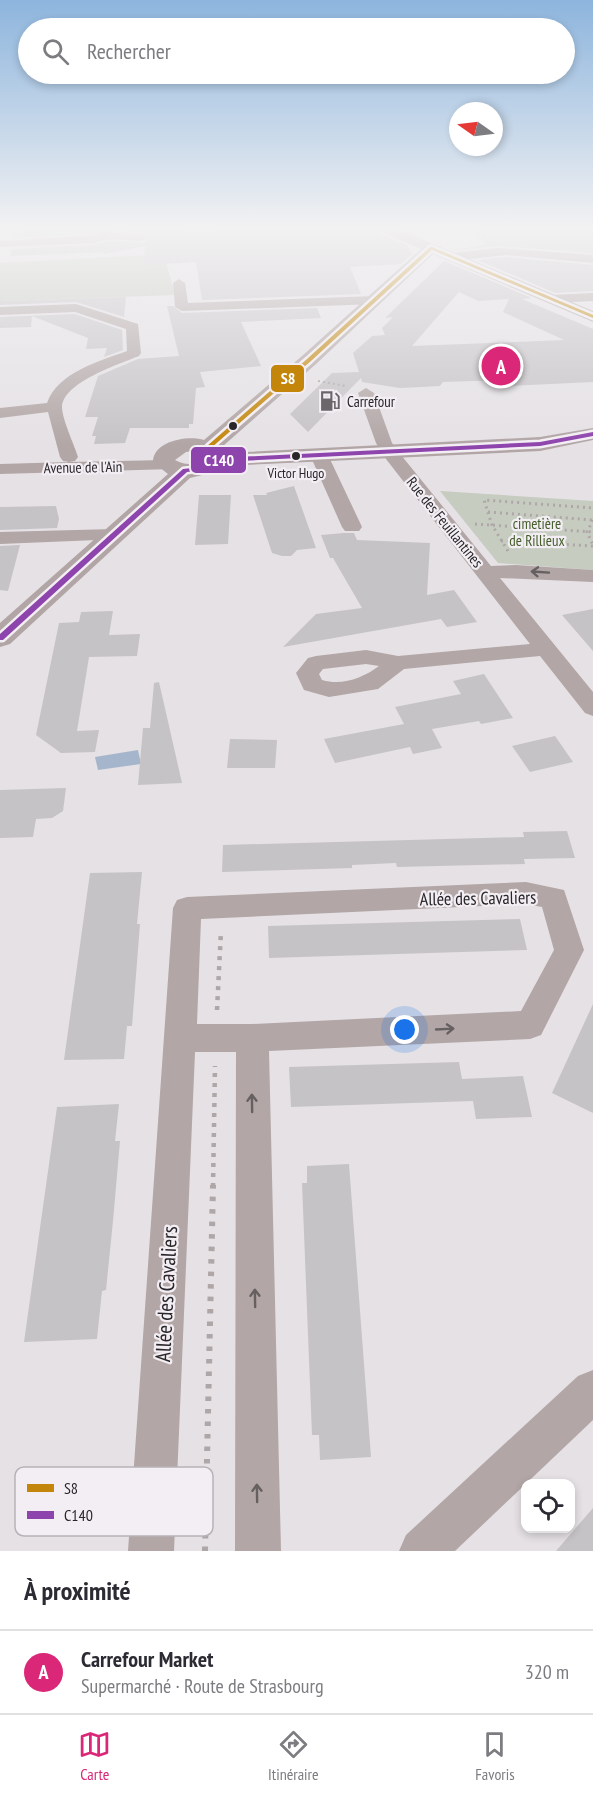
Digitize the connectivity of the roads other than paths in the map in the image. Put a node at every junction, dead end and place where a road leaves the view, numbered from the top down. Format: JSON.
{"nodes":[{"id":1,"x":181,"y":302,"type":"edge"},
{"id":2,"x":309,"y":302,"type":"edge"},
{"id":3,"x":372,"y":302,"type":"edge"},
{"id":4,"x":559,"y":302,"type":"edge"},
{"id":5,"x":0,"y":311,"type":"edge"},
{"id":6,"x":593,"y":317,"type":"edge"},
{"id":7,"x":366,"y":393,"type":"road end"},
{"id":8,"x":54,"y":407,"type":"junction"},
{"id":9,"x":0,"y":413,"type":"edge"},
{"id":10,"x":593,"y":434,"type":"edge"},
{"id":11,"x":390,"y":452,"type":"junction"},
{"id":12,"x":213,"y":453,"type":"junction"},
{"id":13,"x":319,"y":455,"type":"junction"},
{"id":14,"x":69,"y":456,"type":"junction"},
{"id":15,"x":0,"y":458,"type":"edge"},
{"id":16,"x":172,"y":463,"type":"junction"},
{"id":17,"x":0,"y":469,"type":"edge"},
{"id":18,"x":352,"y":527,"type":"dead end"},
{"id":19,"x":114,"y":535,"type":"junction"},
{"id":20,"x":0,"y":538,"type":"edge"},
{"id":21,"x":487,"y":573,"type":"junction"},
{"id":22,"x":593,"y":576,"type":"edge"},
{"id":23,"x":0,"y":638,"type":"edge"},
{"id":24,"x":546,"y":649,"type":"junction"},
{"id":25,"x":398,"y":663,"type":"dead end"},
{"id":26,"x":593,"y":708,"type":"edge"},
{"id":27,"x":180,"y":1038,"type":"junction"},
{"id":28,"x":252,"y":1038,"type":"junction"},
{"id":29,"x":593,"y":1391,"type":"edge"},
{"id":30,"x":156,"y":1467,"type":"edge"},
{"id":31,"x":152,"y":1536,"type":"edge"},
{"id":32,"x":151,"y":1551,"type":"edge"},
{"id":33,"x":258,"y":1551,"type":"edge"},
{"id":34,"x":422,"y":1551,"type":"edge"}],
"edges":[{"from":1,"to":2,"type":"street"},
{"from":3,"to":12,"type":"street"},
{"from":4,"to":6,"type":"street"},
{"from":5,"to":8,"type":"street"},
{"from":7,"to":11,"type":"street","name":"Rue des Feuillantines"},
{"from":8,"to":9,"type":"street"},
{"from":8,"to":14,"type":"street"},
{"from":10,"to":11,"type":"street"},
{"from":11,"to":13,"type":"street"},
{"from":11,"to":21,"type":"street","name":"Rue des Feuillantines"},
{"from":12,"to":13,"type":"street"},
{"from":12,"to":16,"type":"street"},
{"from":13,"to":18,"type":"street"},
{"from":14,"to":15,"type":"street","name":"Avenue de l'Ain"},
{"from":14,"to":16,"type":"street","name":"Avenue de l'Ain"},
{"from":16,"to":17,"type":"street","name":"Avenue de l'Ain"},
{"from":16,"to":19,"type":"street"},
{"from":19,"to":20,"type":"street"},
{"from":19,"to":23,"type":"street"},
{"from":22,"to":21,"type":"street","one_way":true},
{"from":21,"to":24,"type":"street","name":"Rue des Feuillantines"},
{"from":24,"to":25,"type":"street"},
{"from":24,"to":26,"type":"street","name":"Rue des Feuillantines"},
{"from":27,"to":28,"type":"street","name":"Allée des Cavaliers"},
{"from":28,"to":27,"type":"street","name":"Allée des Cavaliers","one_way":true},
{"from":27,"to":30,"type":"street","name":"Allée des Cavaliers"},
{"from":33,"to":28,"type":"street","one_way":true},
{"from":29,"to":34,"type":"street"},
{"from":31,"to":32,"type":"street","name":"Allée des Cavaliers"}]}
